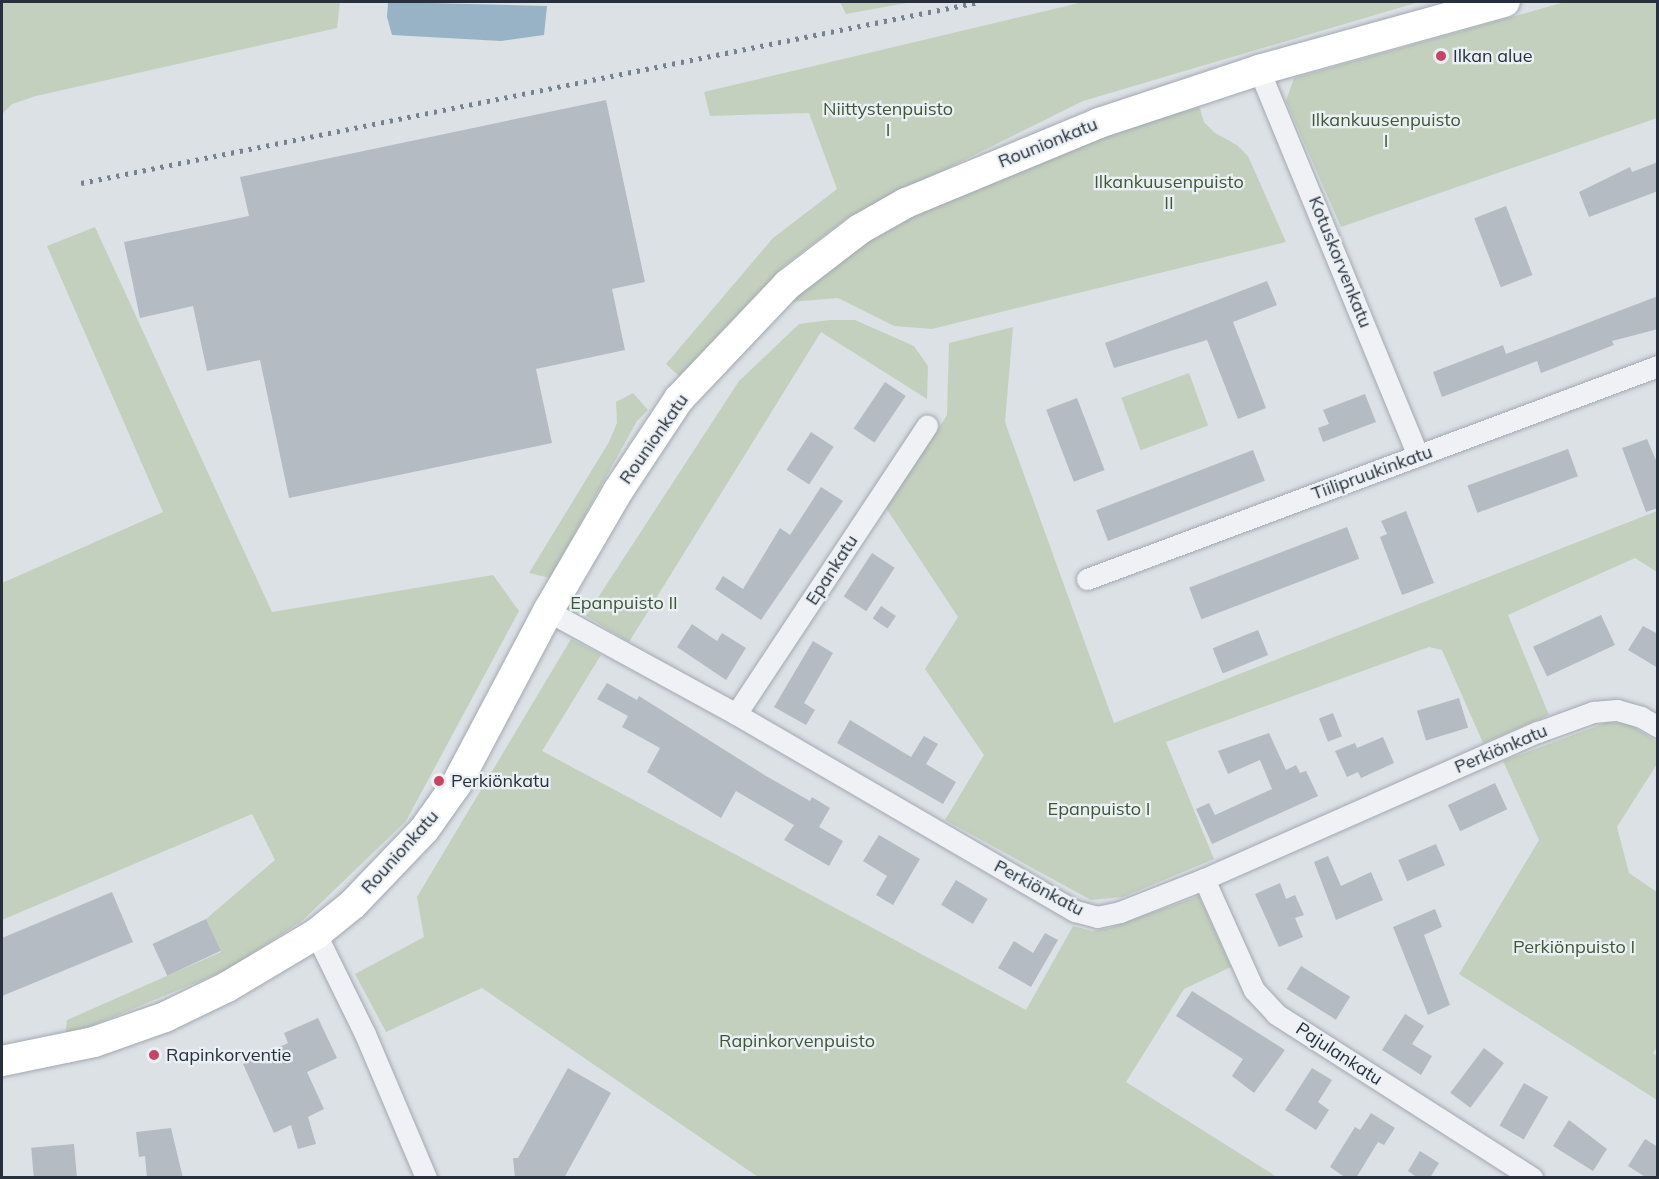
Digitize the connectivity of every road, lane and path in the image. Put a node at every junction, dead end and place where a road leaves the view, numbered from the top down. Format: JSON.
{"nodes":[{"id":1,"x":1505,"y":2,"type":"edge"},
{"id":2,"x":1259,"y":70,"type":"junction"},
{"id":3,"x":1658,"y":366,"type":"edge"},
{"id":4,"x":927,"y":425,"type":"dead end"},
{"id":5,"x":1418,"y":456,"type":"junction"},
{"id":6,"x":1086,"y":579,"type":"dead end"},
{"id":7,"x":548,"y":611,"type":"junction"},
{"id":8,"x":736,"y":714,"type":"junction"},
{"id":9,"x":1658,"y":727,"type":"edge"},
{"id":10,"x":1204,"y":879,"type":"junction"},
{"id":11,"x":316,"y":934,"type":"junction"},
{"id":12,"x":2,"y":1061,"type":"edge"},
{"id":13,"x":426,"y":1178,"type":"edge"},
{"id":14,"x":1532,"y":1178,"type":"edge"}],
"edges":[{"from":1,"to":2,"type":"main road","name":"Rounionkatu"},
{"from":2,"to":5,"type":"street","name":"Kotuskorvenkatu"},
{"from":2,"to":7,"type":"main road","name":"Rounionkatu"},
{"from":3,"to":5,"type":"street","name":"Tiilipruukinkatu"},
{"from":4,"to":8,"type":"street","name":"Epankatu"},
{"from":5,"to":6,"type":"street","name":"Tiilipruukinkatu"},
{"from":7,"to":8,"type":"street","name":"Perkiönkatu"},
{"from":7,"to":11,"type":"main road","name":"Rounionkatu"},
{"from":8,"to":10,"type":"street","name":"Perkiönkatu"},
{"from":9,"to":10,"type":"street","name":"Perkiönkatu"},
{"from":10,"to":14,"type":"street","name":"Pajulankatu"},
{"from":11,"to":12,"type":"main road","name":"Rounionkatu"},
{"from":11,"to":13,"type":"street"}]}
